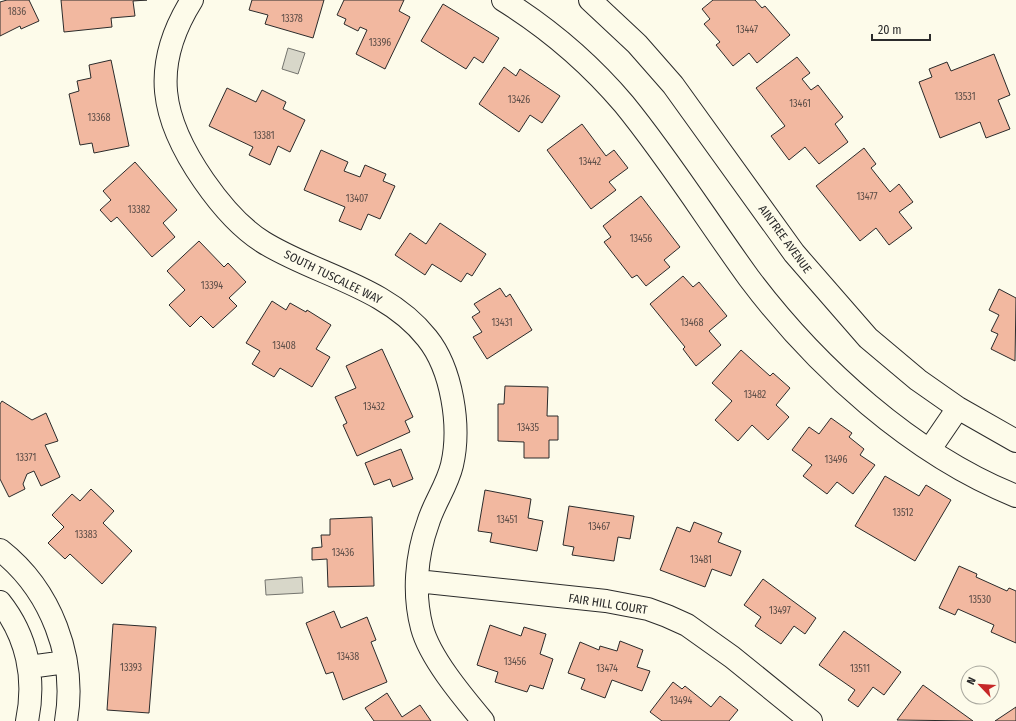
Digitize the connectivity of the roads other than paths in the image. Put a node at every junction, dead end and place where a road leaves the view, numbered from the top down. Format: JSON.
{"nodes":[{"id":1,"x":192,"y":0,"type":"edge"},
{"id":2,"x":503,"y":0,"type":"edge"},
{"id":3,"x":590,"y":0,"type":"edge"},
{"id":4,"x":958,"y":408,"type":"junction"},
{"id":5,"x":1016,"y":441,"type":"edge"},
{"id":6,"x":930,"y":449,"type":"junction"},
{"id":7,"x":1016,"y":496,"type":"edge"},
{"id":8,"x":0,"y":550,"type":"edge"},
{"id":9,"x":417,"y":581,"type":"junction"},
{"id":10,"x":0,"y":602,"type":"edge"},
{"id":11,"x":66,"y":662,"type":"junction"},
{"id":12,"x":29,"y":667,"type":"junction"},
{"id":13,"x":28,"y":721,"type":"edge"},
{"id":14,"x":66,"y":721,"type":"edge"},
{"id":15,"x":483,"y":721,"type":"edge"},
{"id":16,"x":811,"y":721,"type":"edge"}],
"edges":[{"from":1,"to":9,"type":"street","name":"SOUTH TUSCALEE WAY"},
{"from":2,"to":6,"type":"street"},
{"from":3,"to":4,"type":"street","name":"AINTREE AVENUE"},
{"from":4,"to":5,"type":"street","name":"AINTREE AVENUE"},
{"from":4,"to":6,"type":"street"},
{"from":6,"to":7,"type":"street"},
{"from":8,"to":11,"type":"street"},
{"from":9,"to":15,"type":"street","name":"SOUTH TUSCALEE WAY"},
{"from":9,"to":16,"type":"street","name":"FAIR HILL COURT"},
{"from":10,"to":12,"type":"street"},
{"from":11,"to":12,"type":"street"},
{"from":11,"to":14,"type":"street"},
{"from":12,"to":13,"type":"street"}]}
